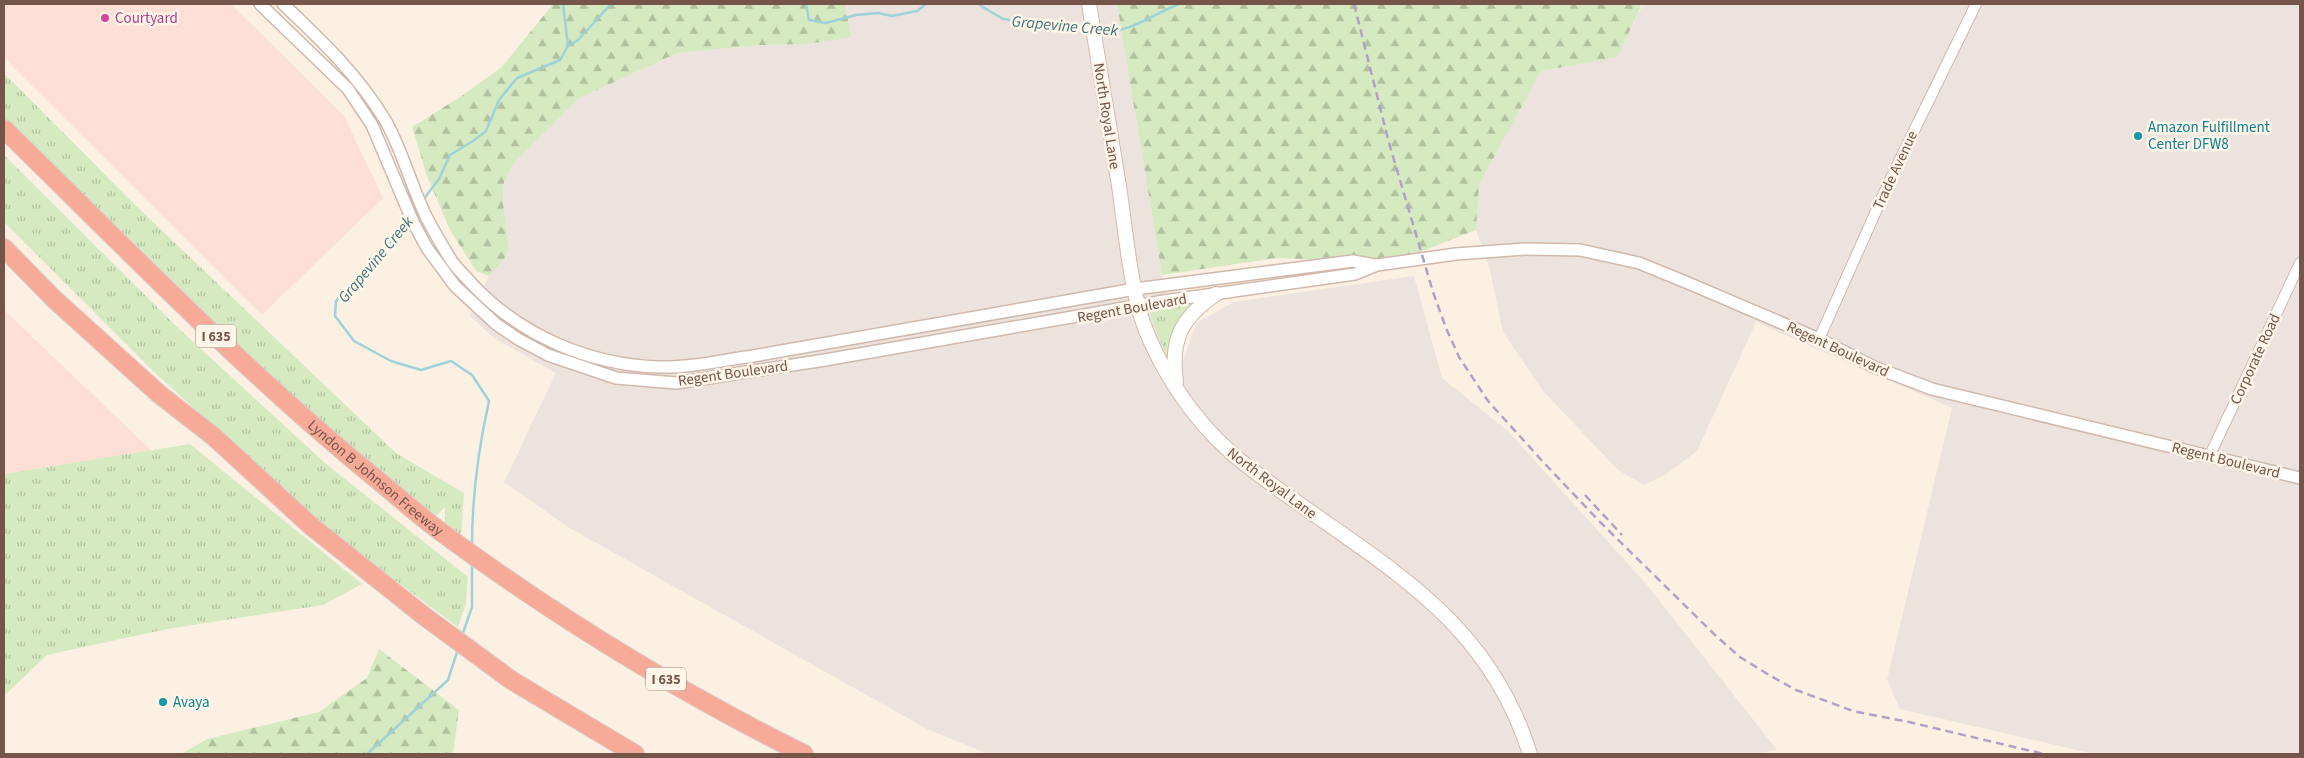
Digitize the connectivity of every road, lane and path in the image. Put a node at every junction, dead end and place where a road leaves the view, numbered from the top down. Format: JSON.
{"nodes":[{"id":1,"x":260,"y":4,"type":"edge"},
{"id":2,"x":283,"y":4,"type":"edge"},
{"id":3,"x":1976,"y":4,"type":"edge"},
{"id":4,"x":1090,"y":5,"type":"edge"},
{"id":5,"x":4,"y":129,"type":"edge"},
{"id":6,"x":4,"y":248,"type":"edge"},
{"id":7,"x":4,"y":256,"type":"edge"},
{"id":8,"x":2300,"y":263,"type":"edge"},
{"id":9,"x":1377,"y":265,"type":"junction"},
{"id":10,"x":1135,"y":289,"type":"junction"},
{"id":11,"x":482,"y":294,"type":"junction"},
{"id":12,"x":1216,"y":294,"type":"junction"},
{"id":13,"x":54,"y":299,"type":"junction"},
{"id":14,"x":473,"y":304,"type":"junction"},
{"id":15,"x":1139,"y":306,"type":"junction"},
{"id":16,"x":1819,"y":339,"type":"junction"},
{"id":17,"x":1178,"y":390,"type":"junction"},
{"id":18,"x":2210,"y":455,"type":"junction"},
{"id":19,"x":2300,"y":478,"type":"edge"},
{"id":20,"x":635,"y":754,"type":"edge"},
{"id":21,"x":804,"y":754,"type":"edge"},
{"id":22,"x":1530,"y":754,"type":"edge"}],
"edges":[{"from":1,"to":14,"type":"street","name":"Regent Boulevard"},
{"from":2,"to":11,"type":"street","name":"Regent Boulevard"},
{"from":3,"to":16,"type":"street","name":"Trade Avenue"},
{"from":4,"to":10,"type":"main road","name":"North Royal Lane"},
{"from":5,"to":21,"type":"highway","name":"Lyndon B Johnson Freeway","number":"I 635"},
{"from":6,"to":13,"type":"highway"},
{"from":7,"to":13,"type":"highway"},
{"from":8,"to":18,"type":"street","name":"Corporate Road"},
{"from":9,"to":10,"type":"street","name":"Regent Boulevard"},
{"from":9,"to":12,"type":"street","name":"Regent Boulevard"},
{"from":9,"to":16,"type":"street","name":"Regent Boulevard"},
{"from":10,"to":11,"type":"street","name":"Regent Boulevard"},
{"from":10,"to":15,"type":"main road","name":"North Royal Lane"},
{"from":11,"to":14,"type":"street"},
{"from":12,"to":15,"type":"street","name":"Regent Boulevard"},
{"from":12,"to":17,"type":"main road"},
{"from":13,"to":20,"type":"highway"},
{"from":14,"to":15,"type":"street","name":"Regent Boulevard"},
{"from":15,"to":17,"type":"main road","name":"North Royal Lane"},
{"from":16,"to":18,"type":"street","name":"Regent Boulevard"},
{"from":17,"to":22,"type":"main road","name":"North Royal Lane"},
{"from":18,"to":19,"type":"street","name":"Regent Boulevard"}]}
